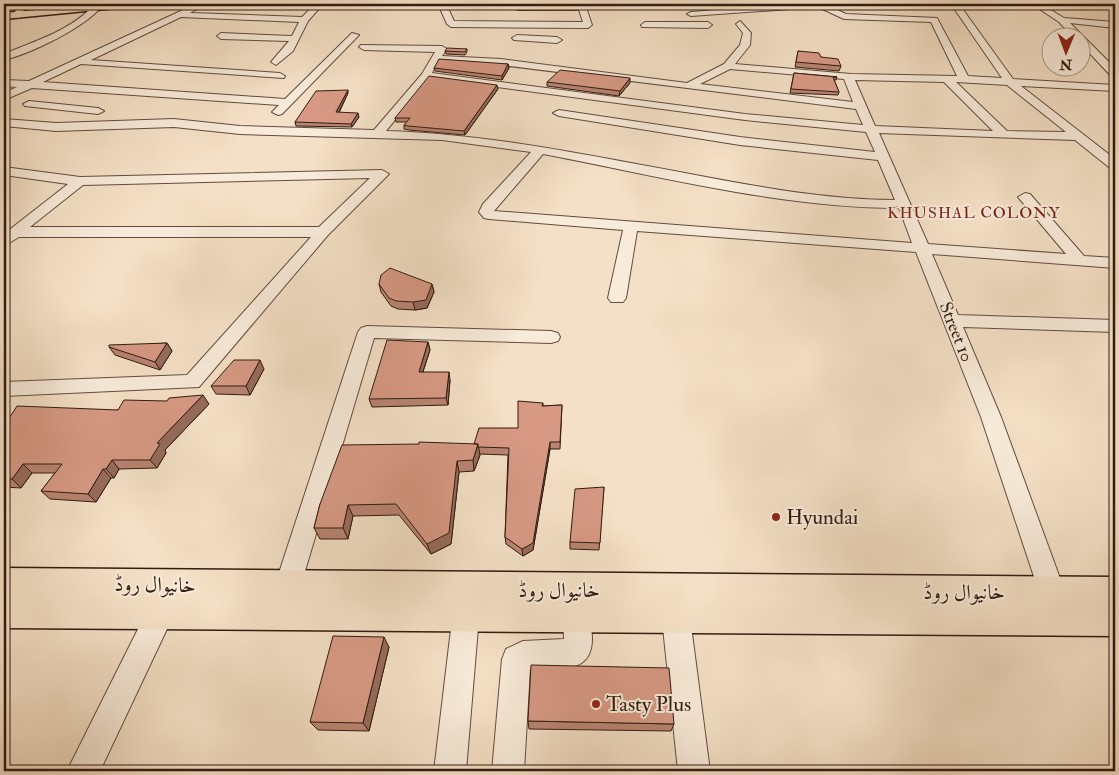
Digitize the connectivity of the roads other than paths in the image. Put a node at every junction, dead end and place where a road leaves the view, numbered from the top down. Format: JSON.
{"nodes":[{"id":1,"x":22,"y":4,"type":"edge"},
{"id":2,"x":126,"y":4,"type":"edge"},
{"id":3,"x":202,"y":4,"type":"edge"},
{"id":4,"x":319,"y":4,"type":"edge"},
{"id":5,"x":442,"y":4,"type":"edge"},
{"id":6,"x":820,"y":4,"type":"edge"},
{"id":7,"x":955,"y":4,"type":"edge"},
{"id":8,"x":1036,"y":4,"type":"edge"},
{"id":9,"x":1108,"y":4,"type":"edge"},
{"id":10,"x":98,"y":6,"type":"junction"},
{"id":11,"x":518,"y":6,"type":"edge"},
{"id":12,"x":581,"y":6,"type":"edge"},
{"id":13,"x":1115,"y":9,"type":"edge"},
{"id":14,"x":179,"y":14,"type":"junction"},
{"id":15,"x":691,"y":14,"type":"dead end"},
{"id":16,"x":18,"y":15,"type":"junction"},
{"id":17,"x":4,"y":16,"type":"edge"},
{"id":18,"x":304,"y":20,"type":"junction"},
{"id":19,"x":1062,"y":20,"type":"junction"},
{"id":20,"x":740,"y":24,"type":"dead end"},
{"id":21,"x":1115,"y":24,"type":"edge"},
{"id":22,"x":531,"y":25,"type":"junction"},
{"id":23,"x":645,"y":25,"type":"dead end"},
{"id":24,"x":721,"y":25,"type":"dead end"},
{"id":25,"x":1070,"y":28,"type":"edge"},
{"id":26,"x":355,"y":35,"type":"dead end"},
{"id":27,"x":221,"y":36,"type":"dead end"},
{"id":28,"x":295,"y":39,"type":"junction"},
{"id":29,"x":557,"y":40,"type":"dead end"},
{"id":30,"x":36,"y":43,"type":"junction"},
{"id":31,"x":4,"y":47,"type":"edge"},
{"id":32,"x":364,"y":47,"type":"dead end"},
{"id":33,"x":1092,"y":51,"type":"edge"},
{"id":34,"x":4,"y":57,"type":"edge"},
{"id":35,"x":435,"y":58,"type":"junction"},
{"id":36,"x":598,"y":59,"type":"dead end"},
{"id":37,"x":81,"y":61,"type":"junction"},
{"id":38,"x":276,"y":62,"type":"dead end"},
{"id":39,"x":728,"y":66,"type":"junction"},
{"id":40,"x":590,"y":73,"type":"junction"},
{"id":41,"x":1115,"y":74,"type":"edge"},
{"id":42,"x":426,"y":75,"type":"junction"},
{"id":43,"x":280,"y":76,"type":"dead end"},
{"id":44,"x":851,"y":77,"type":"junction"},
{"id":45,"x":947,"y":79,"type":"junction"},
{"id":46,"x":964,"y":79,"type":"junction"},
{"id":47,"x":1009,"y":80,"type":"junction"},
{"id":48,"x":4,"y":83,"type":"edge"},
{"id":49,"x":32,"y":85,"type":"junction"},
{"id":50,"x":688,"y":86,"type":"junction"},
{"id":51,"x":63,"y":87,"type":"junction"},
{"id":52,"x":1115,"y":88,"type":"edge"},
{"id":53,"x":573,"y":94,"type":"junction"},
{"id":54,"x":4,"y":97,"type":"edge"},
{"id":55,"x":287,"y":102,"type":"junction"},
{"id":56,"x":861,"y":106,"type":"junction"},
{"id":57,"x":98,"y":111,"type":"dead end"},
{"id":58,"x":14,"y":113,"type":"edge"},
{"id":59,"x":871,"y":129,"type":"junction"},
{"id":60,"x":262,"y":130,"type":"junction"},
{"id":61,"x":378,"y":133,"type":"junction"},
{"id":62,"x":1004,"y":135,"type":"junction"},
{"id":63,"x":1076,"y":136,"type":"junction"},
{"id":64,"x":540,"y":150,"type":"junction"},
{"id":65,"x":1109,"y":155,"type":"edge"},
{"id":66,"x":883,"y":157,"type":"junction"},
{"id":67,"x":1115,"y":165,"type":"edge"},
{"id":68,"x":4,"y":171,"type":"edge"},
{"id":69,"x":80,"y":181,"type":"junction"},
{"id":70,"x":1025,"y":197,"type":"dead end"},
{"id":71,"x":904,"y":204,"type":"junction"},
{"id":72,"x":631,"y":225,"type":"junction"},
{"id":73,"x":323,"y":232,"type":"junction"},
{"id":74,"x":10,"y":236,"type":"edge"},
{"id":75,"x":922,"y":250,"type":"junction"},
{"id":76,"x":1080,"y":260,"type":"junction"},
{"id":77,"x":1115,"y":263,"type":"edge"},
{"id":78,"x":617,"y":298,"type":"dead end"},
{"id":79,"x":951,"y":321,"type":"junction"},
{"id":80,"x":1115,"y":326,"type":"edge"},
{"id":81,"x":551,"y":337,"type":"dead end"},
{"id":82,"x":4,"y":389,"type":"edge"},
{"id":83,"x":4,"y":583,"type":"edge"},
{"id":84,"x":287,"y":588,"type":"junction"},
{"id":85,"x":1052,"y":592,"type":"junction"},
{"id":86,"x":1115,"y":593,"type":"edge"},
{"id":87,"x":467,"y":602,"type":"junction"},
{"id":88,"x":4,"y":612,"type":"edge"},
{"id":89,"x":161,"y":612,"type":"junction"},
{"id":90,"x":577,"y":616,"type":"junction"},
{"id":91,"x":676,"y":618,"type":"junction"},
{"id":92,"x":1115,"y":619,"type":"edge"},
{"id":93,"x":83,"y":771,"type":"edge"},
{"id":94,"x":450,"y":771,"type":"edge"},
{"id":95,"x":508,"y":771,"type":"edge"},
{"id":96,"x":694,"y":771,"type":"edge"}],
"edges":[{"from":1,"to":16,"type":"street"},
{"from":2,"to":10,"type":"main road"},
{"from":3,"to":14,"type":"street"},
{"from":4,"to":18,"type":"street"},
{"from":5,"to":22,"type":"street"},
{"from":6,"to":15,"type":"street"},
{"from":6,"to":46,"type":"street"},
{"from":7,"to":47,"type":"street"},
{"from":8,"to":19,"type":"street"},
{"from":9,"to":13,"type":"street"},
{"from":10,"to":16,"type":"main road"},
{"from":10,"to":30,"type":"street"},
{"from":11,"to":12,"type":"street"},
{"from":11,"to":22,"type":"street"},
{"from":12,"to":22,"type":"street"},
{"from":14,"to":18,"type":"street"},
{"from":14,"to":37,"type":"street"},
{"from":16,"to":17,"type":"main road"},
{"from":18,"to":28,"type":"street"},
{"from":19,"to":21,"type":"street"},
{"from":19,"to":25,"type":"street"},
{"from":20,"to":39,"type":"street"},
{"from":22,"to":29,"type":"street"},
{"from":23,"to":24,"type":"street"},
{"from":26,"to":55,"type":"street"},
{"from":27,"to":28,"type":"street"},
{"from":28,"to":38,"type":"street"},
{"from":30,"to":31,"type":"street"},
{"from":30,"to":34,"type":"street"},
{"from":32,"to":35,"type":"street"},
{"from":33,"to":41,"type":"street"},
{"from":35,"to":40,"type":"street"},
{"from":35,"to":42,"type":"street"},
{"from":36,"to":40,"type":"street"},
{"from":37,"to":43,"type":"street"},
{"from":37,"to":49,"type":"street"},
{"from":39,"to":44,"type":"street"},
{"from":39,"to":50,"type":"street"},
{"from":40,"to":50,"type":"street"},
{"from":40,"to":53,"type":"street"},
{"from":42,"to":53,"type":"street"},
{"from":42,"to":61,"type":"street"},
{"from":44,"to":45,"type":"street"},
{"from":44,"to":56,"type":"street","name":"Street 10"},
{"from":45,"to":46,"type":"street"},
{"from":45,"to":62,"type":"street"},
{"from":46,"to":47,"type":"street"},
{"from":47,"to":52,"type":"street"},
{"from":47,"to":63,"type":"street"},
{"from":48,"to":49,"type":"street"},
{"from":49,"to":51,"type":"street"},
{"from":49,"to":54,"type":"street"},
{"from":50,"to":56,"type":"street"},
{"from":51,"to":55,"type":"street"},
{"from":51,"to":58,"type":"street"},
{"from":53,"to":59,"type":"street"},
{"from":53,"to":66,"type":"street"},
{"from":55,"to":60,"type":"street"},
{"from":56,"to":59,"type":"street","name":"Street 10"},
{"from":57,"to":58,"type":"street"},
{"from":58,"to":60,"type":"street"},
{"from":59,"to":62,"type":"street"},
{"from":59,"to":66,"type":"street","name":"Street 10"},
{"from":60,"to":61,"type":"street"},
{"from":61,"to":64,"type":"street"},
{"from":62,"to":63,"type":"street"},
{"from":63,"to":65,"type":"street"},
{"from":64,"to":71,"type":"street"},
{"from":64,"to":72,"type":"street"},
{"from":65,"to":67,"type":"street"},
{"from":66,"to":71,"type":"street","name":"Street 10"},
{"from":68,"to":69,"type":"street"},
{"from":69,"to":73,"type":"street"},
{"from":69,"to":74,"type":"street"},
{"from":70,"to":76,"type":"street"},
{"from":71,"to":75,"type":"street","name":"Street 10"},
{"from":72,"to":75,"type":"street"},
{"from":72,"to":78,"type":"street"},
{"from":73,"to":74,"type":"street"},
{"from":73,"to":82,"type":"street"},
{"from":75,"to":76,"type":"street"},
{"from":75,"to":79,"type":"street","name":"Street 10"},
{"from":76,"to":77,"type":"street"},
{"from":79,"to":80,"type":"street"},
{"from":79,"to":85,"type":"street","name":"Street 10"},
{"from":81,"to":84,"type":"street"},
{"from":83,"to":84,"type":"main road","name":"خانیوال روڈ"},
{"from":84,"to":87,"type":"main road","name":"خانیوال روڈ"},
{"from":85,"to":86,"type":"main road","name":"خانیوال روڈ"},
{"from":85,"to":87,"type":"main road","name":"خانیوال روڈ"},
{"from":87,"to":89,"type":"main road","name":"خانیوال روڈ"},
{"from":87,"to":90,"type":"main road","name":"خانیوال روڈ"},
{"from":87,"to":94,"type":"street"},
{"from":88,"to":89,"type":"main road","name":"خانیوال روڈ"},
{"from":89,"to":93,"type":"street"},
{"from":90,"to":91,"type":"main road","name":"خانیوال روڈ"},
{"from":90,"to":95,"type":"street"},
{"from":91,"to":92,"type":"main road","name":"خانیوال روڈ"},
{"from":91,"to":96,"type":"street"}]}
